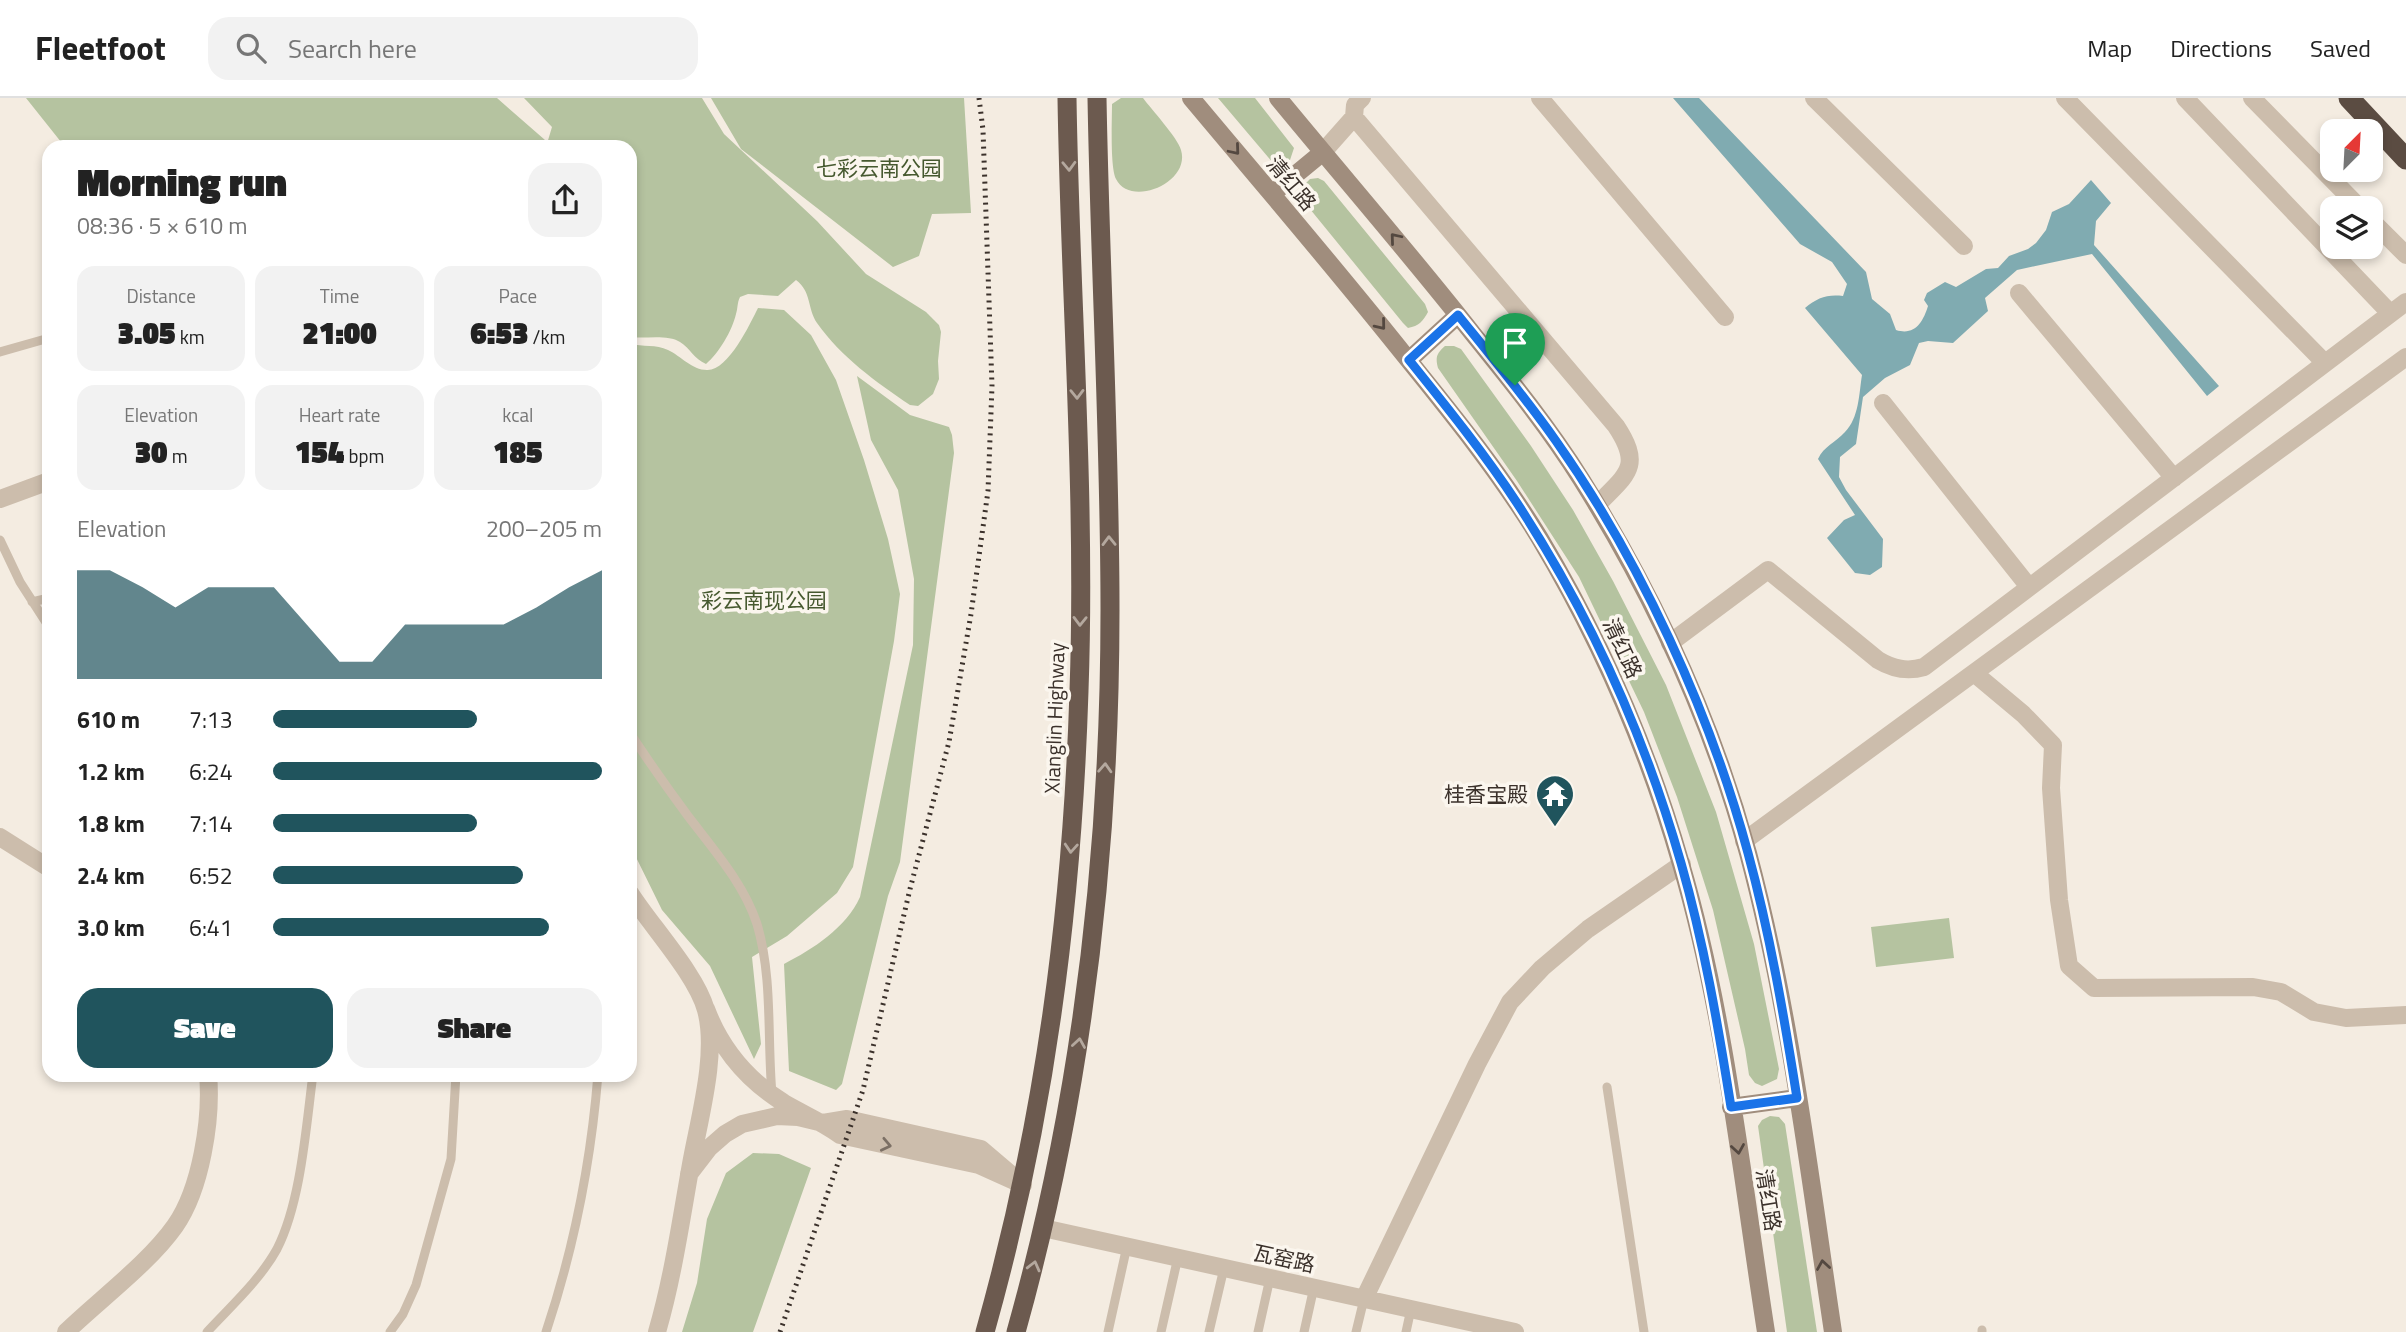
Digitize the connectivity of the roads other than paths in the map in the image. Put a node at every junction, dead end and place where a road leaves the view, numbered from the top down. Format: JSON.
{"nodes":[{"id":1,"x":1067,"y":98,"type":"edge"},
{"id":2,"x":1097,"y":98,"type":"edge"},
{"id":3,"x":1191,"y":98,"type":"edge"},
{"id":4,"x":1278,"y":98,"type":"edge"},
{"id":5,"x":1362,"y":98,"type":"edge"},
{"id":6,"x":1540,"y":98,"type":"edge"},
{"id":7,"x":1814,"y":98,"type":"edge"},
{"id":8,"x":2185,"y":98,"type":"edge"},
{"id":9,"x":2252,"y":98,"type":"edge"},
{"id":10,"x":2349,"y":98,"type":"edge"},
{"id":11,"x":2077,"y":102,"type":"edge"},
{"id":12,"x":1354,"y":117,"type":"junction"},
{"id":13,"x":1322,"y":152,"type":"junction"},
{"id":14,"x":2406,"y":159,"type":"edge"},
{"id":15,"x":1272,"y":194,"type":"junction"},
{"id":16,"x":2348,"y":196,"type":"edge"},
{"id":17,"x":2383,"y":232,"type":"edge"},
{"id":18,"x":1964,"y":246,"type":"dead end"},
{"id":19,"x":2406,"y":255,"type":"edge"},
{"id":20,"x":2019,"y":293,"type":"dead end"},
{"id":21,"x":2406,"y":302,"type":"edge"},
{"id":22,"x":2390,"y":313,"type":"junction"},
{"id":23,"x":1458,"y":315,"type":"junction"},
{"id":24,"x":1725,"y":317,"type":"dead end"},
{"id":25,"x":42,"y":340,"type":"edge"},
{"id":26,"x":0,"y":352,"type":"edge"},
{"id":27,"x":2406,"y":357,"type":"edge"},
{"id":28,"x":1409,"y":360,"type":"junction"},
{"id":29,"x":2325,"y":363,"type":"junction"},
{"id":30,"x":1883,"y":403,"type":"dead end"},
{"id":31,"x":2174,"y":478,"type":"junction"},
{"id":32,"x":42,"y":484,"type":"edge"},
{"id":33,"x":0,"y":499,"type":"edge"},
{"id":34,"x":1597,"y":505,"type":"junction"},
{"id":35,"x":0,"y":540,"type":"edge"},
{"id":36,"x":2029,"y":587,"type":"junction"},
{"id":37,"x":42,"y":600,"type":"edge"},
{"id":38,"x":32,"y":602,"type":"junction"},
{"id":39,"x":42,"y":616,"type":"edge"},
{"id":40,"x":1670,"y":643,"type":"junction"},
{"id":41,"x":1974,"y":673,"type":"junction"},
{"id":42,"x":637,"y":744,"type":"edge"},
{"id":43,"x":0,"y":837,"type":"edge"},
{"id":44,"x":1744,"y":842,"type":"junction"},
{"id":45,"x":42,"y":864,"type":"edge"},
{"id":46,"x":1682,"y":864,"type":"junction"},
{"id":47,"x":637,"y":903,"type":"edge"},
{"id":48,"x":705,"y":1009,"type":"junction"},
{"id":49,"x":2406,"y":1015,"type":"edge"},
{"id":50,"x":209,"y":1082,"type":"edge"},
{"id":51,"x":312,"y":1082,"type":"edge"},
{"id":52,"x":456,"y":1082,"type":"edge"},
{"id":53,"x":597,"y":1082,"type":"edge"},
{"id":54,"x":1607,"y":1087,"type":"dead end"},
{"id":55,"x":772,"y":1094,"type":"junction"},
{"id":56,"x":1797,"y":1098,"type":"junction"},
{"id":57,"x":1731,"y":1107,"type":"junction"},
{"id":58,"x":823,"y":1123,"type":"junction"},
{"id":59,"x":689,"y":1174,"type":"junction"},
{"id":60,"x":1023,"y":1185,"type":"junction"},
{"id":61,"x":1044,"y":1228,"type":"junction"},
{"id":62,"x":1127,"y":1246,"type":"junction"},
{"id":63,"x":1178,"y":1257,"type":"junction"},
{"id":64,"x":1224,"y":1268,"type":"junction"},
{"id":65,"x":1270,"y":1278,"type":"junction"},
{"id":66,"x":1314,"y":1287,"type":"junction"},
{"id":67,"x":1364,"y":1298,"type":"junction"},
{"id":68,"x":1411,"y":1309,"type":"junction"},
{"id":69,"x":1462,"y":1326,"type":"edge"},
{"id":70,"x":66,"y":1332,"type":"edge"},
{"id":71,"x":207,"y":1332,"type":"edge"},
{"id":72,"x":390,"y":1332,"type":"edge"},
{"id":73,"x":546,"y":1332,"type":"edge"},
{"id":74,"x":657,"y":1332,"type":"edge"},
{"id":75,"x":985,"y":1332,"type":"edge"},
{"id":76,"x":1016,"y":1332,"type":"edge"},
{"id":77,"x":1108,"y":1332,"type":"edge"},
{"id":78,"x":1161,"y":1332,"type":"edge"},
{"id":79,"x":1209,"y":1332,"type":"edge"},
{"id":80,"x":1258,"y":1332,"type":"edge"},
{"id":81,"x":1304,"y":1332,"type":"edge"},
{"id":82,"x":1356,"y":1332,"type":"edge"},
{"id":83,"x":1406,"y":1332,"type":"edge"},
{"id":84,"x":1516,"y":1332,"type":"edge"},
{"id":85,"x":1644,"y":1332,"type":"edge"},
{"id":86,"x":1766,"y":1332,"type":"edge"},
{"id":87,"x":1833,"y":1332,"type":"edge"}],
"edges":[{"from":1,"to":60,"type":"highway","name":"Xianglin Highway","one_way":true},
{"from":61,"to":2,"type":"highway","one_way":true},
{"from":3,"to":15,"type":"main road","name":"清红路","one_way":true},
{"from":4,"to":13,"type":"main road","name":"清红路"},
{"from":5,"to":12,"type":"street"},
{"from":6,"to":24,"type":"street"},
{"from":7,"to":18,"type":"street"},
{"from":8,"to":22,"type":"street"},
{"from":9,"to":16,"type":"street"},
{"from":10,"to":14,"type":"highway"},
{"from":11,"to":29,"type":"street"},
{"from":12,"to":13,"type":"street"},
{"from":12,"to":34,"type":"street"},
{"from":13,"to":15,"type":"main road"},
{"from":23,"to":13,"type":"main road","name":"清红路","one_way":true},
{"from":15,"to":28,"type":"main road","name":"清红路","one_way":true},
{"from":17,"to":19,"type":"street"},
{"from":20,"to":31,"type":"street"},
{"from":21,"to":22,"type":"street"},
{"from":22,"to":29,"type":"street"},
{"from":23,"to":28,"type":"main road"},
{"from":23,"to":34,"type":"main road","name":"清红路"},
{"from":25,"to":26,"type":"lane"},
{"from":27,"to":41,"type":"street"},
{"from":28,"to":46,"type":"main road","name":"清红路"},
{"from":29,"to":31,"type":"street"},
{"from":30,"to":36,"type":"street"},
{"from":31,"to":36,"type":"street"},
{"from":32,"to":33,"type":"street"},
{"from":34,"to":40,"type":"main road","name":"清红路"},
{"from":35,"to":38,"type":"lane"},
{"from":36,"to":40,"type":"street"},
{"from":37,"to":38,"type":"lane"},
{"from":38,"to":39,"type":"lane"},
{"from":40,"to":44,"type":"main road","name":"清红路"},
{"from":41,"to":44,"type":"street"},
{"from":41,"to":49,"type":"street"},
{"from":42,"to":55,"type":"lane"},
{"from":43,"to":45,"type":"street"},
{"from":44,"to":56,"type":"main road","name":"清红路"},
{"from":46,"to":57,"type":"main road","name":"清红路"},
{"from":46,"to":67,"type":"street"},
{"from":47,"to":48,"type":"street"},
{"from":48,"to":55,"type":"street"},
{"from":48,"to":59,"type":"street"},
{"from":50,"to":70,"type":"street"},
{"from":51,"to":71,"type":"lane"},
{"from":52,"to":72,"type":"lane"},
{"from":53,"to":73,"type":"lane"},
{"from":54,"to":85,"type":"lane"},
{"from":55,"to":58,"type":"street"},
{"from":56,"to":57,"type":"main road"},
{"from":87,"to":56,"type":"main road","name":"清红路","one_way":true},
{"from":57,"to":86,"type":"main road","name":"清红路","one_way":true},
{"from":58,"to":59,"type":"street"},
{"from":58,"to":60,"type":"street"},
{"from":59,"to":74,"type":"street"},
{"from":60,"to":61,"type":"highway"},
{"from":60,"to":75,"type":"highway","name":"Xianglin Highway"},
{"from":61,"to":62,"type":"street","name":"瓦窑路"},
{"from":76,"to":61,"type":"highway","one_way":true},
{"from":62,"to":63,"type":"street","name":"瓦窑路"},
{"from":62,"to":77,"type":"lane"},
{"from":63,"to":64,"type":"street","name":"瓦窑路"},
{"from":63,"to":78,"type":"lane"},
{"from":64,"to":65,"type":"street","name":"瓦窑路"},
{"from":64,"to":79,"type":"lane"},
{"from":65,"to":66,"type":"street","name":"瓦窑路"},
{"from":65,"to":80,"type":"lane"},
{"from":66,"to":67,"type":"street","name":"瓦窑路"},
{"from":66,"to":81,"type":"lane"},
{"from":67,"to":68,"type":"street","name":"瓦窑路"},
{"from":67,"to":82,"type":"lane"},
{"from":68,"to":69,"type":"street","name":"瓦窑路"},
{"from":68,"to":83,"type":"lane"},
{"from":69,"to":84,"type":"street","name":"瓦窑路"}]}
